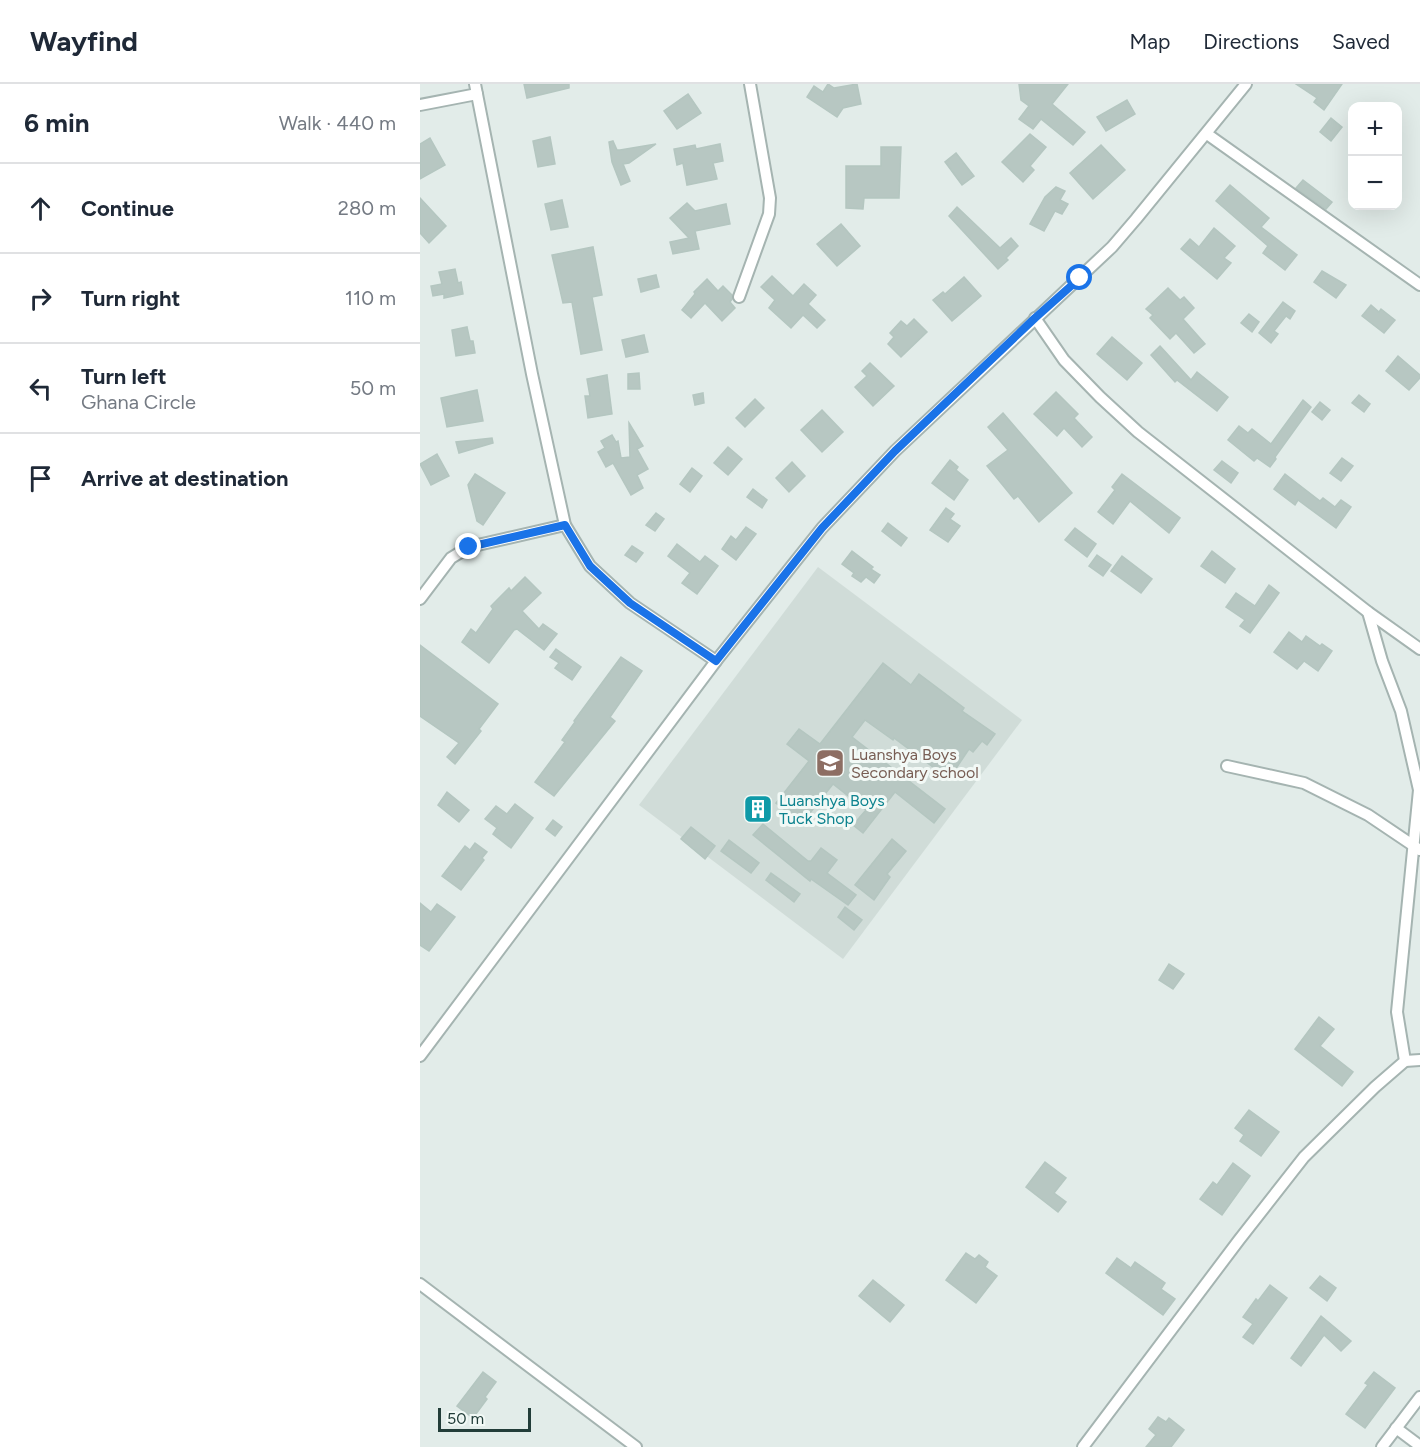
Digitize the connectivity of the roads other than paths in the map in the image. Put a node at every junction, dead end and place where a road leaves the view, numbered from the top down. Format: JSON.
{"nodes":[{"id":1,"x":750,"y":84,"type":"edge"},
{"id":2,"x":1246,"y":84,"type":"edge"},
{"id":3,"x":476,"y":89,"type":"edge"},
{"id":4,"x":420,"y":105,"type":"edge"},
{"id":5,"x":1207,"y":134,"type":"junction"},
{"id":6,"x":1420,"y":285,"type":"edge"},
{"id":7,"x":739,"y":297,"type":"dead end"},
{"id":8,"x":1035,"y":318,"type":"junction"},
{"id":9,"x":565,"y":525,"type":"junction"},
{"id":10,"x":420,"y":599,"type":"edge"},
{"id":11,"x":1368,"y":612,"type":"junction"},
{"id":12,"x":1420,"y":649,"type":"edge"},
{"id":13,"x":716,"y":661,"type":"junction"},
{"id":14,"x":1227,"y":766,"type":"dead end"},
{"id":15,"x":1416,"y":847,"type":"edge"},
{"id":16,"x":420,"y":1056,"type":"edge"},
{"id":17,"x":1420,"y":1060,"type":"edge"},
{"id":18,"x":1405,"y":1061,"type":"junction"},
{"id":19,"x":420,"y":1284,"type":"edge"},
{"id":20,"x":1420,"y":1397,"type":"edge"},
{"id":21,"x":1396,"y":1428,"type":"junction"},
{"id":22,"x":1420,"y":1446,"type":"edge"},
{"id":23,"x":636,"y":1447,"type":"edge"},
{"id":24,"x":1083,"y":1447,"type":"edge"},
{"id":25,"x":1382,"y":1447,"type":"edge"}],
"edges":[{"from":1,"to":7,"type":"street"},
{"from":2,"to":5,"type":"street"},
{"from":3,"to":4,"type":"street"},
{"from":3,"to":9,"type":"street"},
{"from":5,"to":6,"type":"street"},
{"from":5,"to":8,"type":"street"},
{"from":8,"to":11,"type":"street"},
{"from":8,"to":13,"type":"street"},
{"from":9,"to":10,"type":"street"},
{"from":9,"to":13,"type":"street"},
{"from":11,"to":12,"type":"street"},
{"from":11,"to":15,"type":"street"},
{"from":13,"to":16,"type":"street"},
{"from":14,"to":15,"type":"street"},
{"from":15,"to":18,"type":"street"},
{"from":17,"to":18,"type":"street"},
{"from":18,"to":24,"type":"street"},
{"from":19,"to":23,"type":"street"},
{"from":20,"to":21,"type":"street"},
{"from":21,"to":22,"type":"street"},
{"from":21,"to":25,"type":"street"}]}
